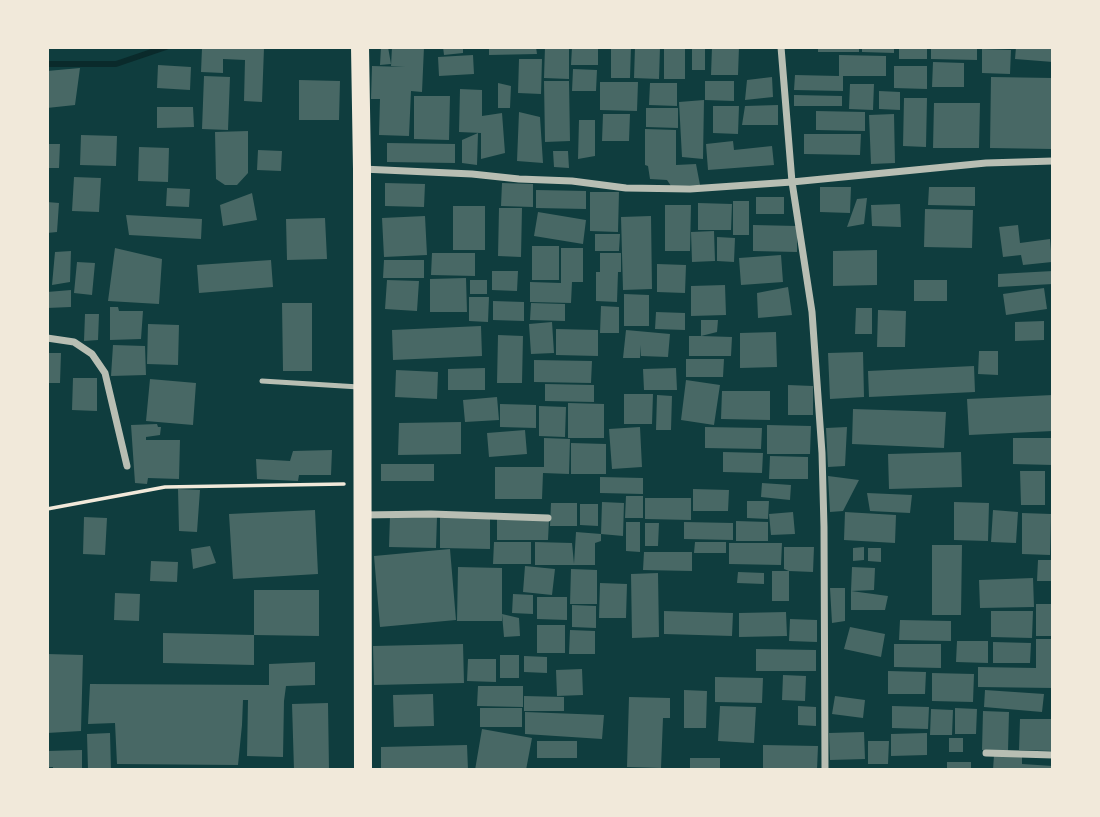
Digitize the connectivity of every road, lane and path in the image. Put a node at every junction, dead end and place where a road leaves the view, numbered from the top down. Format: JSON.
{"nodes":[{"id":1,"x":360,"y":47,"type":"edge"},
{"id":2,"x":781,"y":47,"type":"edge"},
{"id":3,"x":1053,"y":161,"type":"edge"},
{"id":4,"x":362,"y":169,"type":"junction"},
{"id":5,"x":792,"y":182,"type":"junction"},
{"id":6,"x":47,"y":338,"type":"edge"},
{"id":7,"x":262,"y":381,"type":"dead end"},
{"id":8,"x":362,"y":387,"type":"junction"},
{"id":9,"x":127,"y":466,"type":"dead end"},
{"id":10,"x":363,"y":484,"type":"junction"},
{"id":11,"x":47,"y":509,"type":"edge"},
{"id":12,"x":363,"y":515,"type":"junction"},
{"id":13,"x":548,"y":518,"type":"dead end"},
{"id":14,"x":985,"y":753,"type":"dead end"},
{"id":15,"x":1053,"y":755,"type":"edge"},
{"id":16,"x":363,"y":770,"type":"edge"},
{"id":17,"x":825,"y":770,"type":"edge"}],
"edges":[{"from":1,"to":4,"type":"highway"},
{"from":2,"to":5,"type":"street"},
{"from":3,"to":5,"type":"street"},
{"from":4,"to":5,"type":"street"},
{"from":4,"to":8,"type":"highway"},
{"from":5,"to":17,"type":"street"},
{"from":6,"to":9,"type":"street"},
{"from":7,"to":8,"type":"lane"},
{"from":8,"to":10,"type":"highway"},
{"from":10,"to":11,"type":"path"},
{"from":10,"to":12,"type":"highway"},
{"from":12,"to":13,"type":"street"},
{"from":12,"to":16,"type":"highway"},
{"from":14,"to":15,"type":"street"}]}
